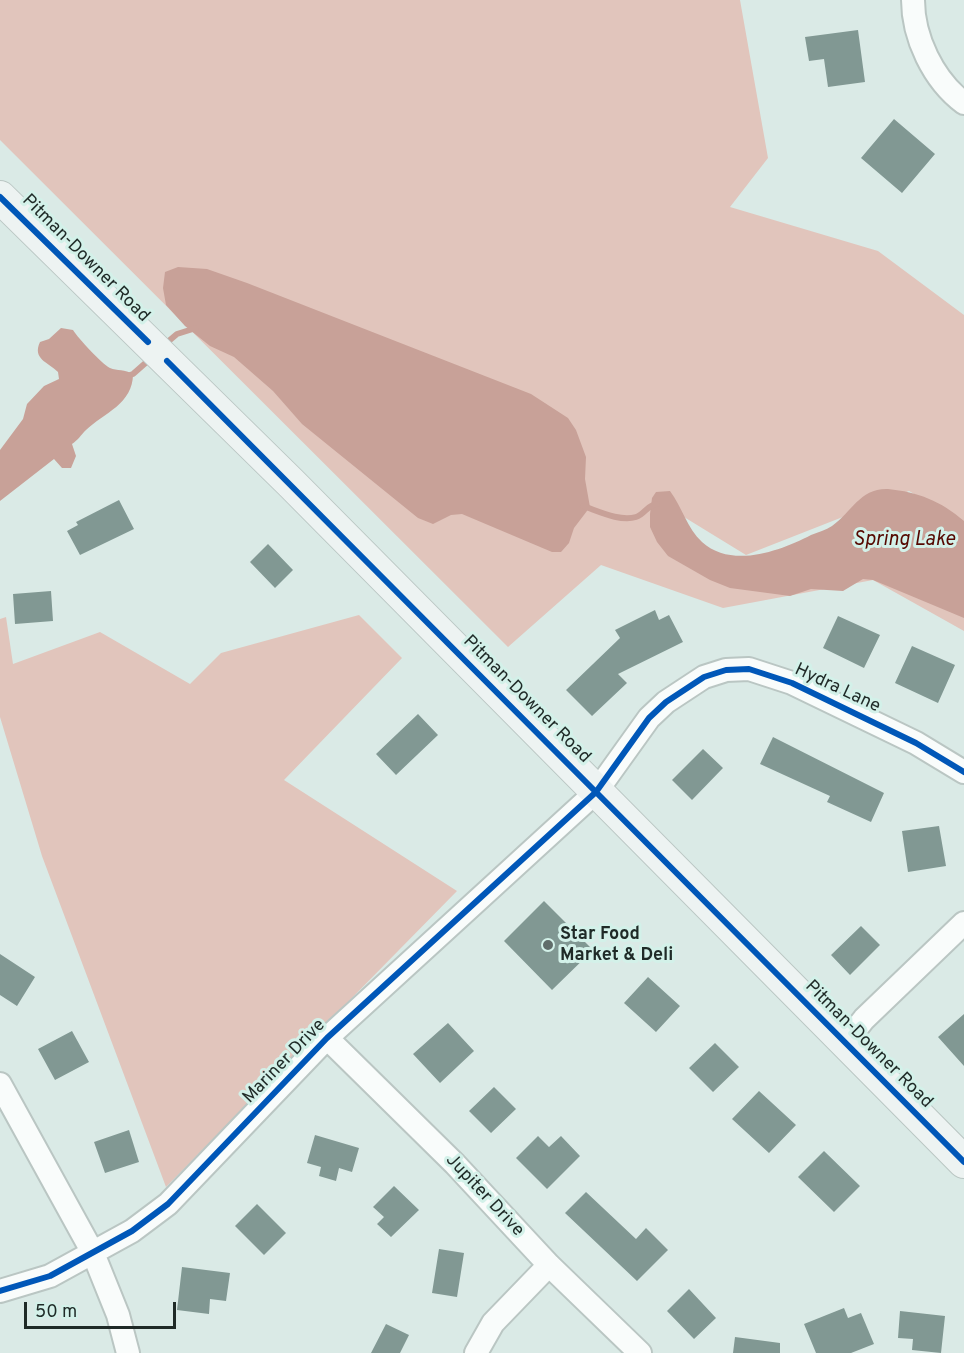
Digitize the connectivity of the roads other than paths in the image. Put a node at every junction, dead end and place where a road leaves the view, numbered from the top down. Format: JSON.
{"nodes":[{"id":1,"x":913,"y":0,"type":"edge"},
{"id":2,"x":964,"y":103,"type":"edge"},
{"id":3,"x":0,"y":197,"type":"edge"},
{"id":4,"x":964,"y":772,"type":"edge"},
{"id":5,"x":596,"y":792,"type":"junction"},
{"id":6,"x":964,"y":923,"type":"edge"},
{"id":7,"x":327,"y":1038,"type":"junction"},
{"id":8,"x":845,"y":1043,"type":"junction"},
{"id":9,"x":0,"y":1084,"type":"edge"},
{"id":10,"x":964,"y":1162,"type":"edge"},
{"id":11,"x":93,"y":1253,"type":"junction"},
{"id":12,"x":549,"y":1265,"type":"junction"},
{"id":13,"x":0,"y":1291,"type":"edge"},
{"id":14,"x":128,"y":1353,"type":"edge"},
{"id":15,"x":476,"y":1353,"type":"edge"},
{"id":16,"x":640,"y":1353,"type":"edge"}],
"edges":[{"from":1,"to":2,"type":"street"},
{"from":3,"to":5,"type":"street","name":"Pitman-Downer Road"},
{"from":4,"to":5,"type":"street","name":"Hydra Lane"},
{"from":5,"to":7,"type":"street","name":"Mariner Drive"},
{"from":5,"to":8,"type":"street","name":"Pitman-Downer Road"},
{"from":6,"to":8,"type":"street"},
{"from":7,"to":11,"type":"street","name":"Mariner Drive"},
{"from":7,"to":12,"type":"street","name":"Jupiter Drive"},
{"from":8,"to":10,"type":"street","name":"Pitman-Downer Road"},
{"from":9,"to":11,"type":"street"},
{"from":11,"to":13,"type":"street","name":"Mariner Drive"},
{"from":11,"to":14,"type":"street"},
{"from":12,"to":15,"type":"street"},
{"from":12,"to":16,"type":"street","name":"Jupiter Drive"}]}
